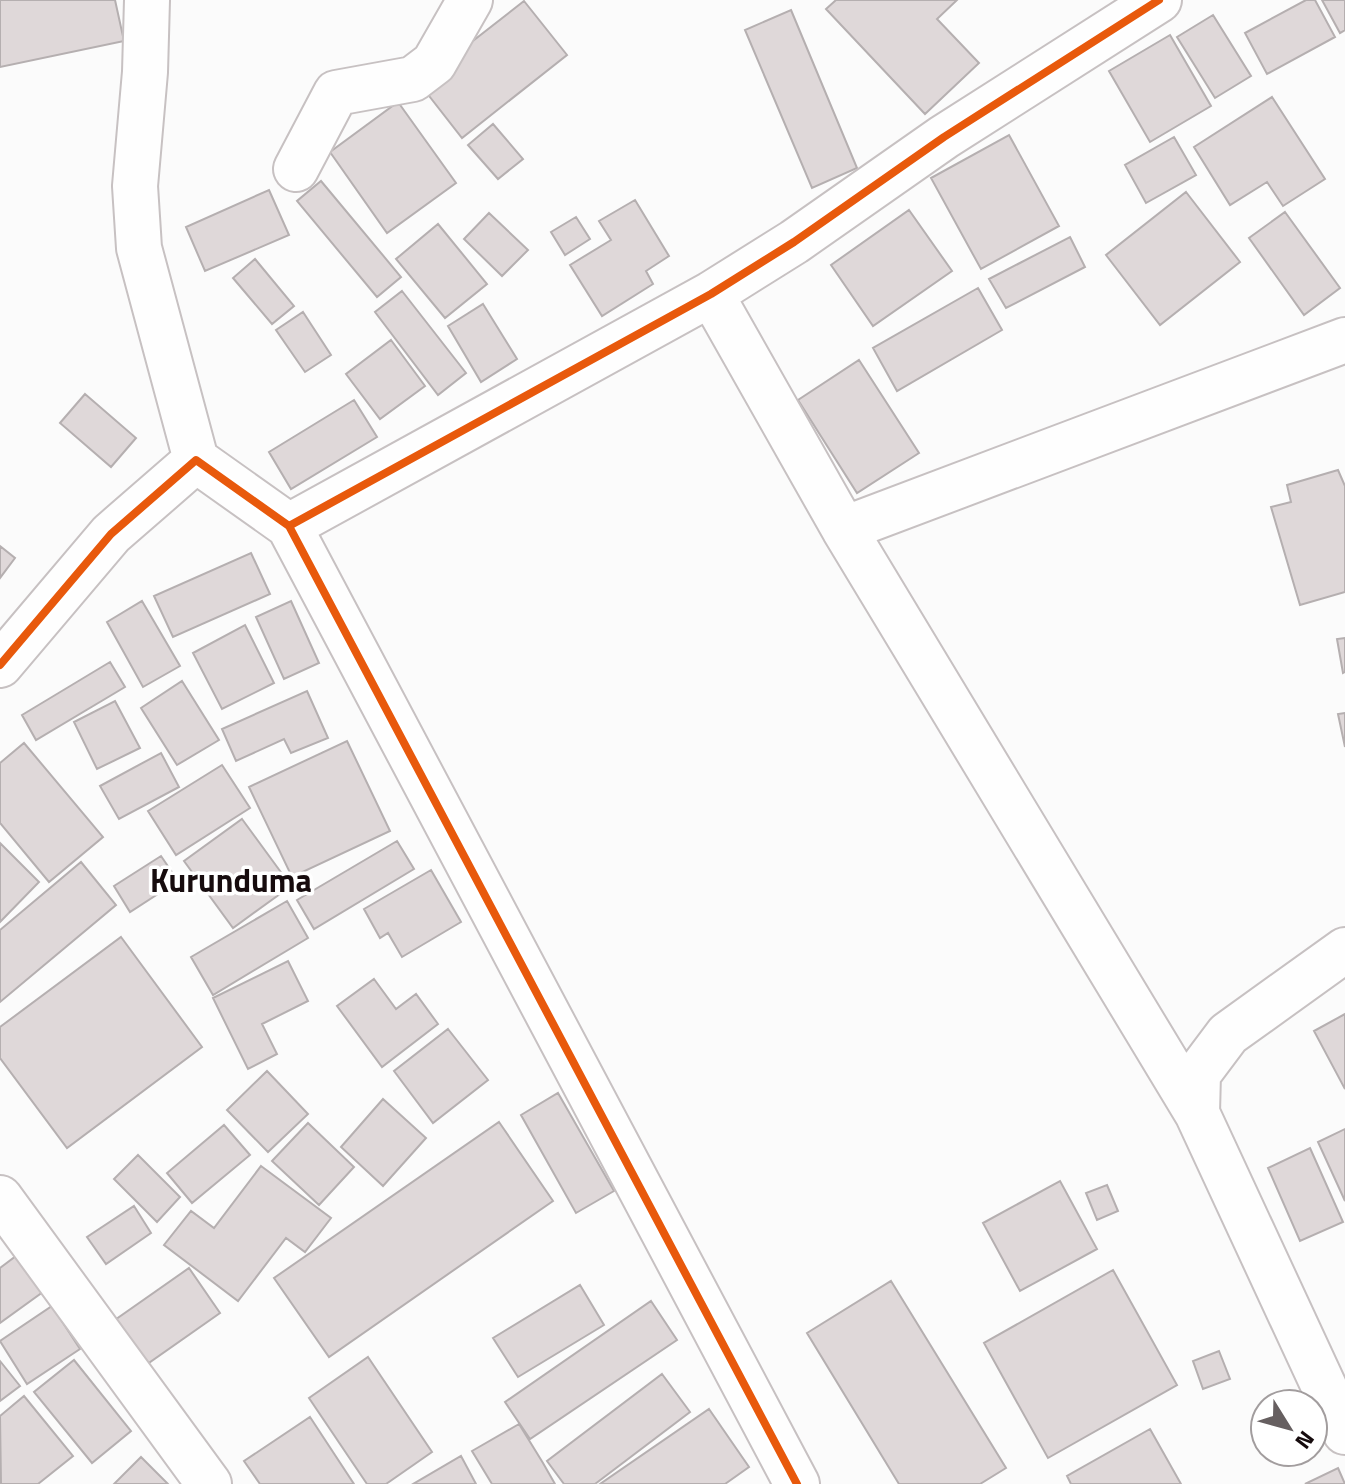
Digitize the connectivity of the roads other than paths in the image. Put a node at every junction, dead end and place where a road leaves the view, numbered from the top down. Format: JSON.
{"nodes":[{"id":1,"x":147,"y":0,"type":"edge"},
{"id":2,"x":470,"y":0,"type":"edge"},
{"id":3,"x":1159,"y":0,"type":"edge"},
{"id":4,"x":296,"y":169,"type":"dead end"},
{"id":5,"x":711,"y":294,"type":"junction"},
{"id":6,"x":1345,"y":340,"type":"edge"},
{"id":7,"x":196,"y":460,"type":"junction"},
{"id":8,"x":289,"y":526,"type":"junction"},
{"id":9,"x":844,"y":529,"type":"junction"},
{"id":10,"x":0,"y":665,"type":"edge"},
{"id":11,"x":1345,"y":950,"type":"edge"},
{"id":12,"x":1197,"y":1113,"type":"junction"},
{"id":13,"x":0,"y":1198,"type":"edge"},
{"id":14,"x":1345,"y":1432,"type":"edge"},
{"id":15,"x":209,"y":1484,"type":"edge"},
{"id":16,"x":797,"y":1484,"type":"edge"}],
"edges":[{"from":1,"to":7,"type":"street"},
{"from":2,"to":4,"type":"street"},
{"from":3,"to":5,"type":"street"},
{"from":5,"to":8,"type":"street"},
{"from":5,"to":9,"type":"street"},
{"from":6,"to":9,"type":"street"},
{"from":7,"to":8,"type":"street"},
{"from":7,"to":10,"type":"street"},
{"from":8,"to":16,"type":"street"},
{"from":9,"to":12,"type":"street"},
{"from":11,"to":12,"type":"street"},
{"from":12,"to":14,"type":"street"},
{"from":13,"to":15,"type":"street"}]}
